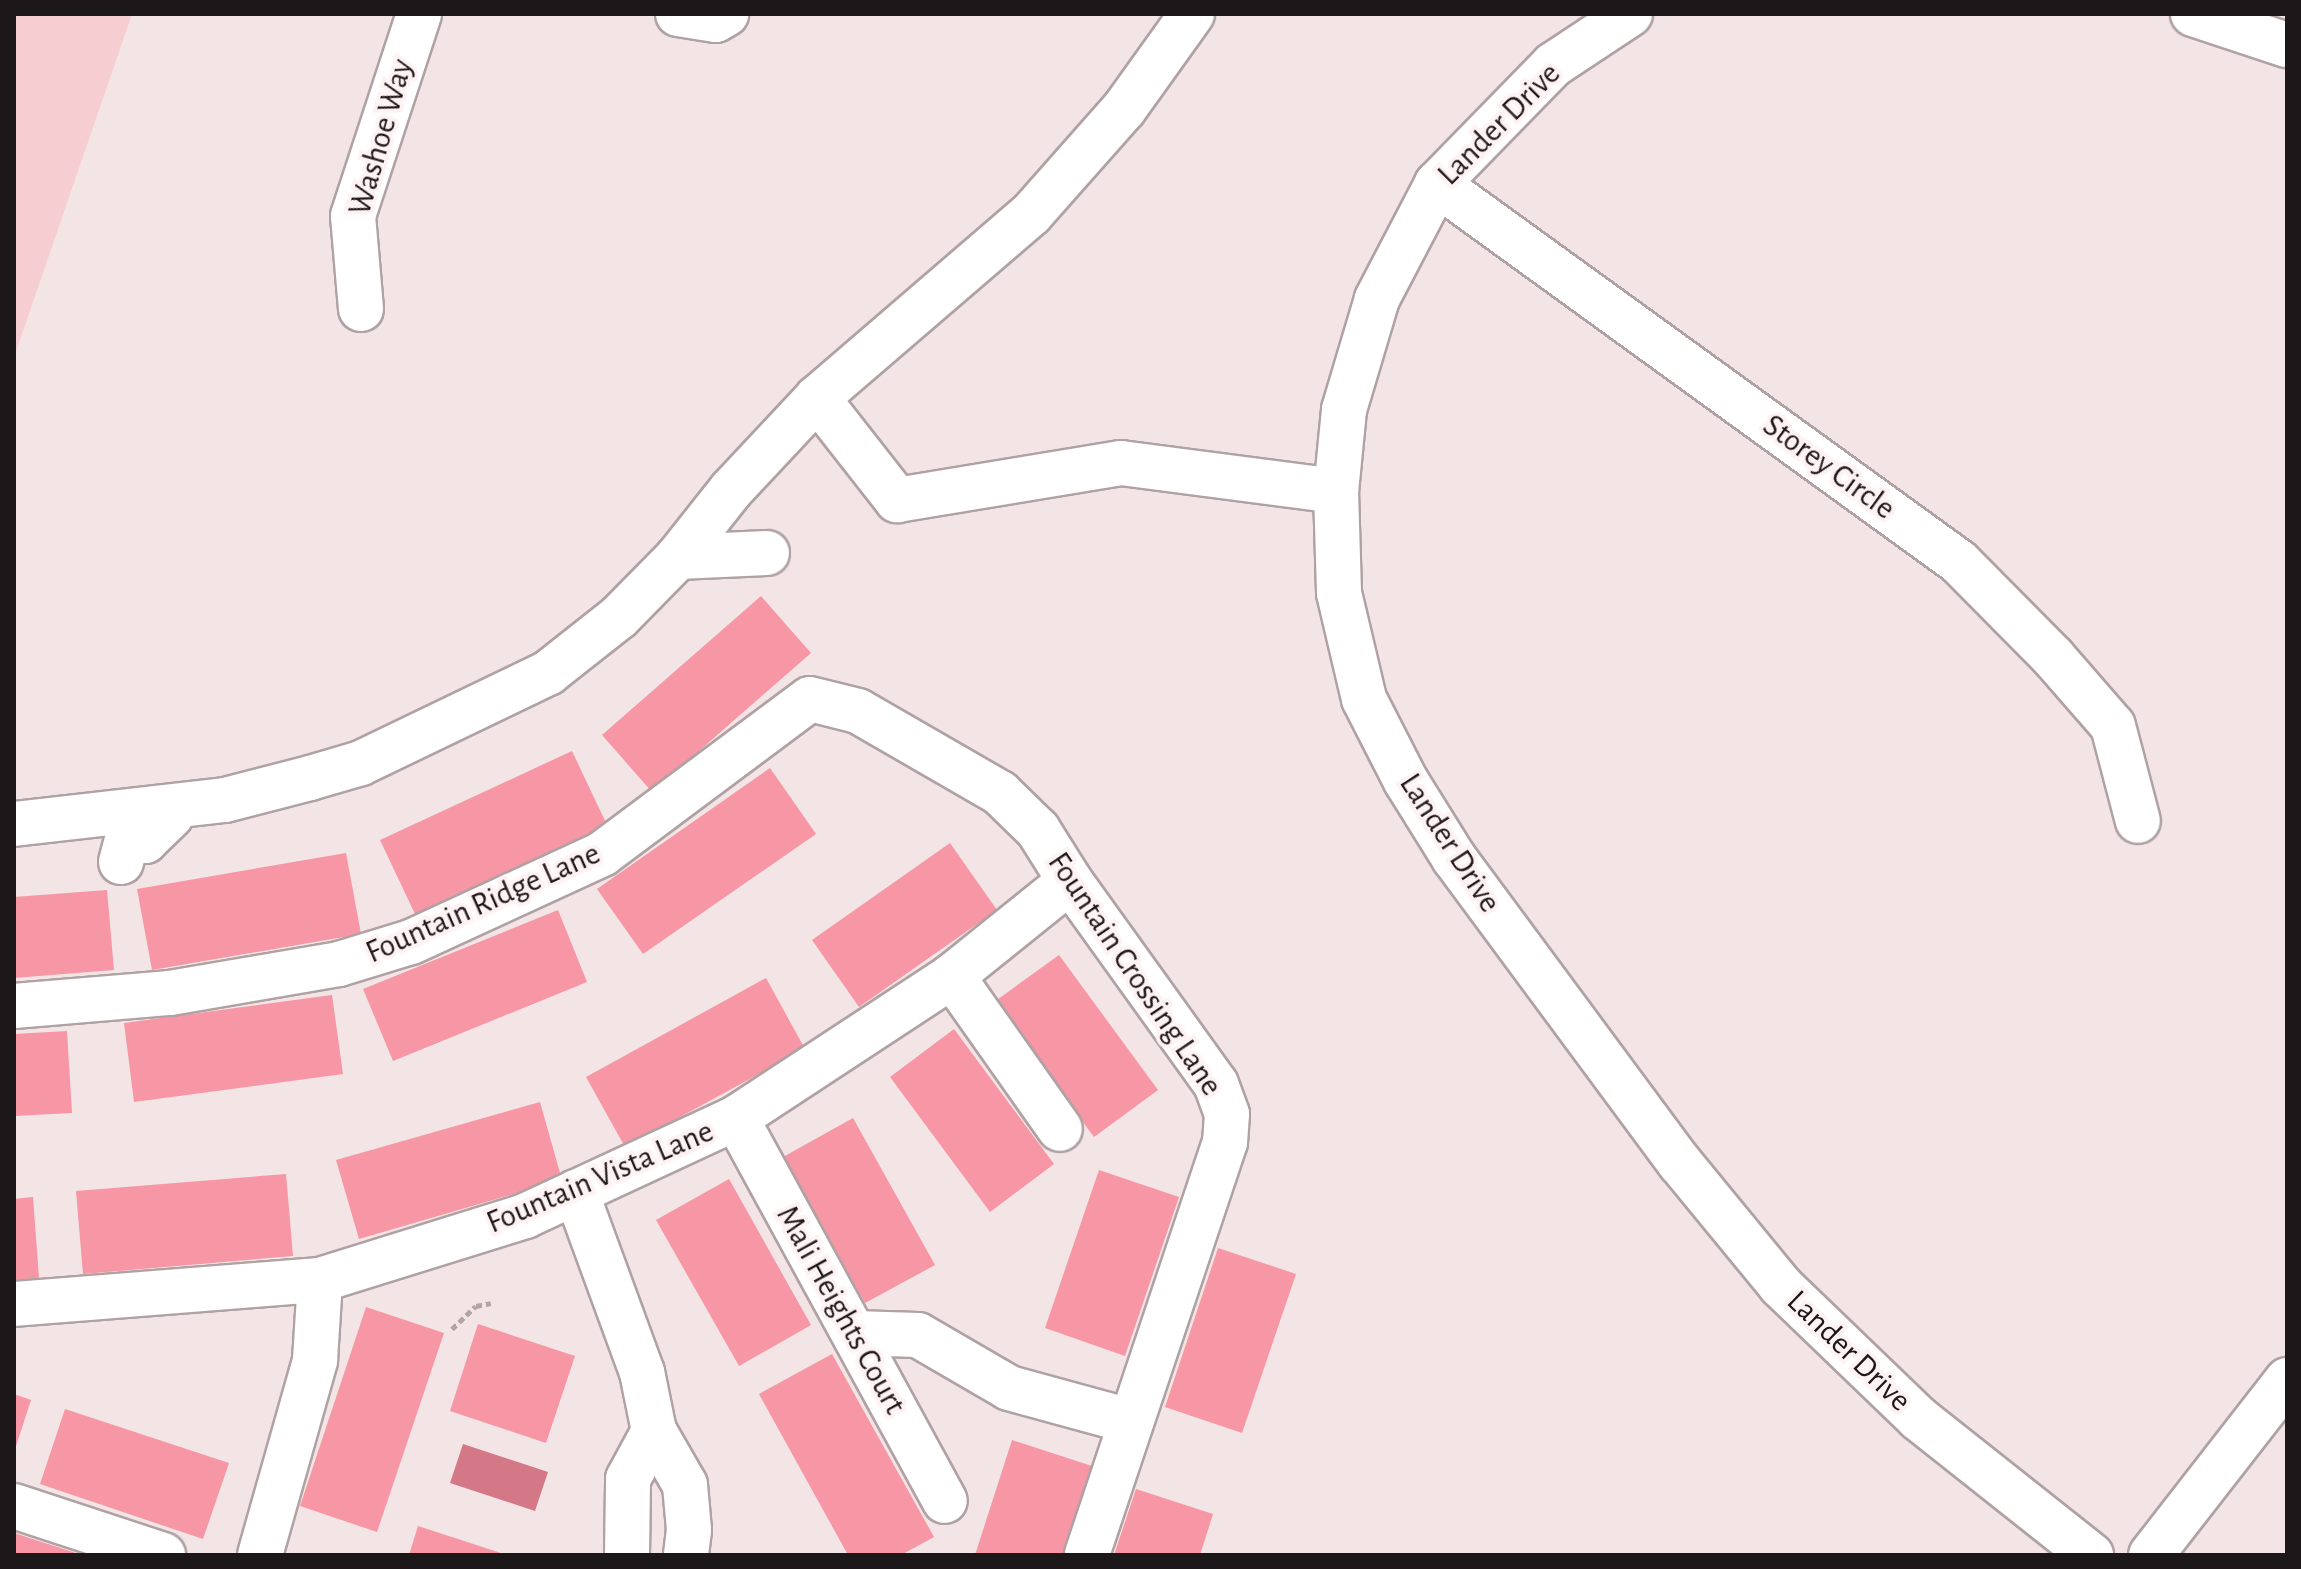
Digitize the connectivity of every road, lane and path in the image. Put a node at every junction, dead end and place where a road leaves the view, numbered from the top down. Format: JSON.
{"nodes":[{"id":1,"x":419,"y":14,"type":"edge"},
{"id":2,"x":678,"y":14,"type":"edge"},
{"id":3,"x":726,"y":14,"type":"edge"},
{"id":4,"x":1192,"y":14,"type":"edge"},
{"id":5,"x":1630,"y":14,"type":"edge"},
{"id":6,"x":2193,"y":14,"type":"edge"},
{"id":7,"x":2287,"y":45,"type":"edge"},
{"id":8,"x":1437,"y":184,"type":"junction"},
{"id":9,"x":361,"y":309,"type":"dead end"},
{"id":10,"x":817,"y":398,"type":"junction"},
{"id":11,"x":1336,"y":491,"type":"junction"},
{"id":12,"x":767,"y":553,"type":"dead end"},
{"id":13,"x":678,"y":557,"type":"junction"},
{"id":14,"x":810,"y":699,"type":"joint"},
{"id":15,"x":2138,"y":821,"type":"dead end"},
{"id":16,"x":14,"y":824,"type":"edge"},
{"id":17,"x":1070,"y":881,"type":"junction"},
{"id":18,"x":952,"y":976,"type":"junction"},
{"id":19,"x":14,"y":1006,"type":"edge"},
{"id":20,"x":736,"y":1118,"type":"junction"},
{"id":21,"x":1060,"y":1129,"type":"dead end"},
{"id":22,"x":576,"y":1192,"type":"junction"},
{"id":23,"x":320,"y":1280,"type":"junction"},
{"id":24,"x":491,"y":1303,"type":"dead end"},
{"id":25,"x":14,"y":1304,"type":"edge"},
{"id":26,"x":452,"y":1329,"type":"dead end"},
{"id":27,"x":854,"y":1333,"type":"junction"},
{"id":28,"x":2287,"y":1380,"type":"edge"},
{"id":29,"x":1130,"y":1421,"type":"junction"},
{"id":30,"x":654,"y":1431,"type":"junction"},
{"id":31,"x":945,"y":1501,"type":"dead end"},
{"id":32,"x":14,"y":1506,"type":"edge"},
{"id":33,"x":163,"y":1555,"type":"edge"},
{"id":34,"x":260,"y":1555,"type":"edge"},
{"id":35,"x":627,"y":1555,"type":"edge"},
{"id":36,"x":686,"y":1555,"type":"edge"},
{"id":37,"x":1087,"y":1555,"type":"edge"},
{"id":38,"x":2091,"y":1555,"type":"edge"},
{"id":39,"x":2151,"y":1555,"type":"edge"}],
"edges":[{"from":1,"to":9,"type":"street","name":"Washoe Way"},
{"from":2,"to":3,"type":"street"},
{"from":4,"to":10,"type":"street"},
{"from":5,"to":8,"type":"street","name":"Lander Drive"},
{"from":6,"to":7,"type":"street"},
{"from":8,"to":11,"type":"street","name":"Lander Drive"},
{"from":8,"to":15,"type":"street","name":"Storey Circle"},
{"from":10,"to":11,"type":"street"},
{"from":10,"to":13,"type":"street"},
{"from":11,"to":38,"type":"street","name":"Lander Drive"},
{"from":12,"to":13,"type":"street"},
{"from":13,"to":16,"type":"street"},
{"from":14,"to":17,"type":"street","name":"Fountain Crossing Lane"},
{"from":14,"to":19,"type":"street","name":"Fountain Ridge Lane"},
{"from":17,"to":18,"type":"street","name":"Fountain Vista Lane"},
{"from":17,"to":29,"type":"street","name":"Fountain Crossing Lane"},
{"from":18,"to":20,"type":"street","name":"Fountain Vista Lane"},
{"from":18,"to":21,"type":"street"},
{"from":20,"to":22,"type":"street","name":"Fountain Vista Lane"},
{"from":20,"to":27,"type":"street","name":"Mali Heights Court"},
{"from":22,"to":23,"type":"street","name":"Fountain Vista Lane"},
{"from":22,"to":30,"type":"street"},
{"from":23,"to":25,"type":"street","name":"Fountain Vista Lane"},
{"from":23,"to":34,"type":"street"},
{"from":24,"to":26,"type":"path"},
{"from":27,"to":29,"type":"street"},
{"from":27,"to":31,"type":"street","name":"Mali Heights Court"},
{"from":28,"to":39,"type":"street"},
{"from":29,"to":37,"type":"street","name":"Fountain Crossing Lane"},
{"from":30,"to":35,"type":"street"},
{"from":30,"to":36,"type":"street"},
{"from":32,"to":33,"type":"street"}]}
